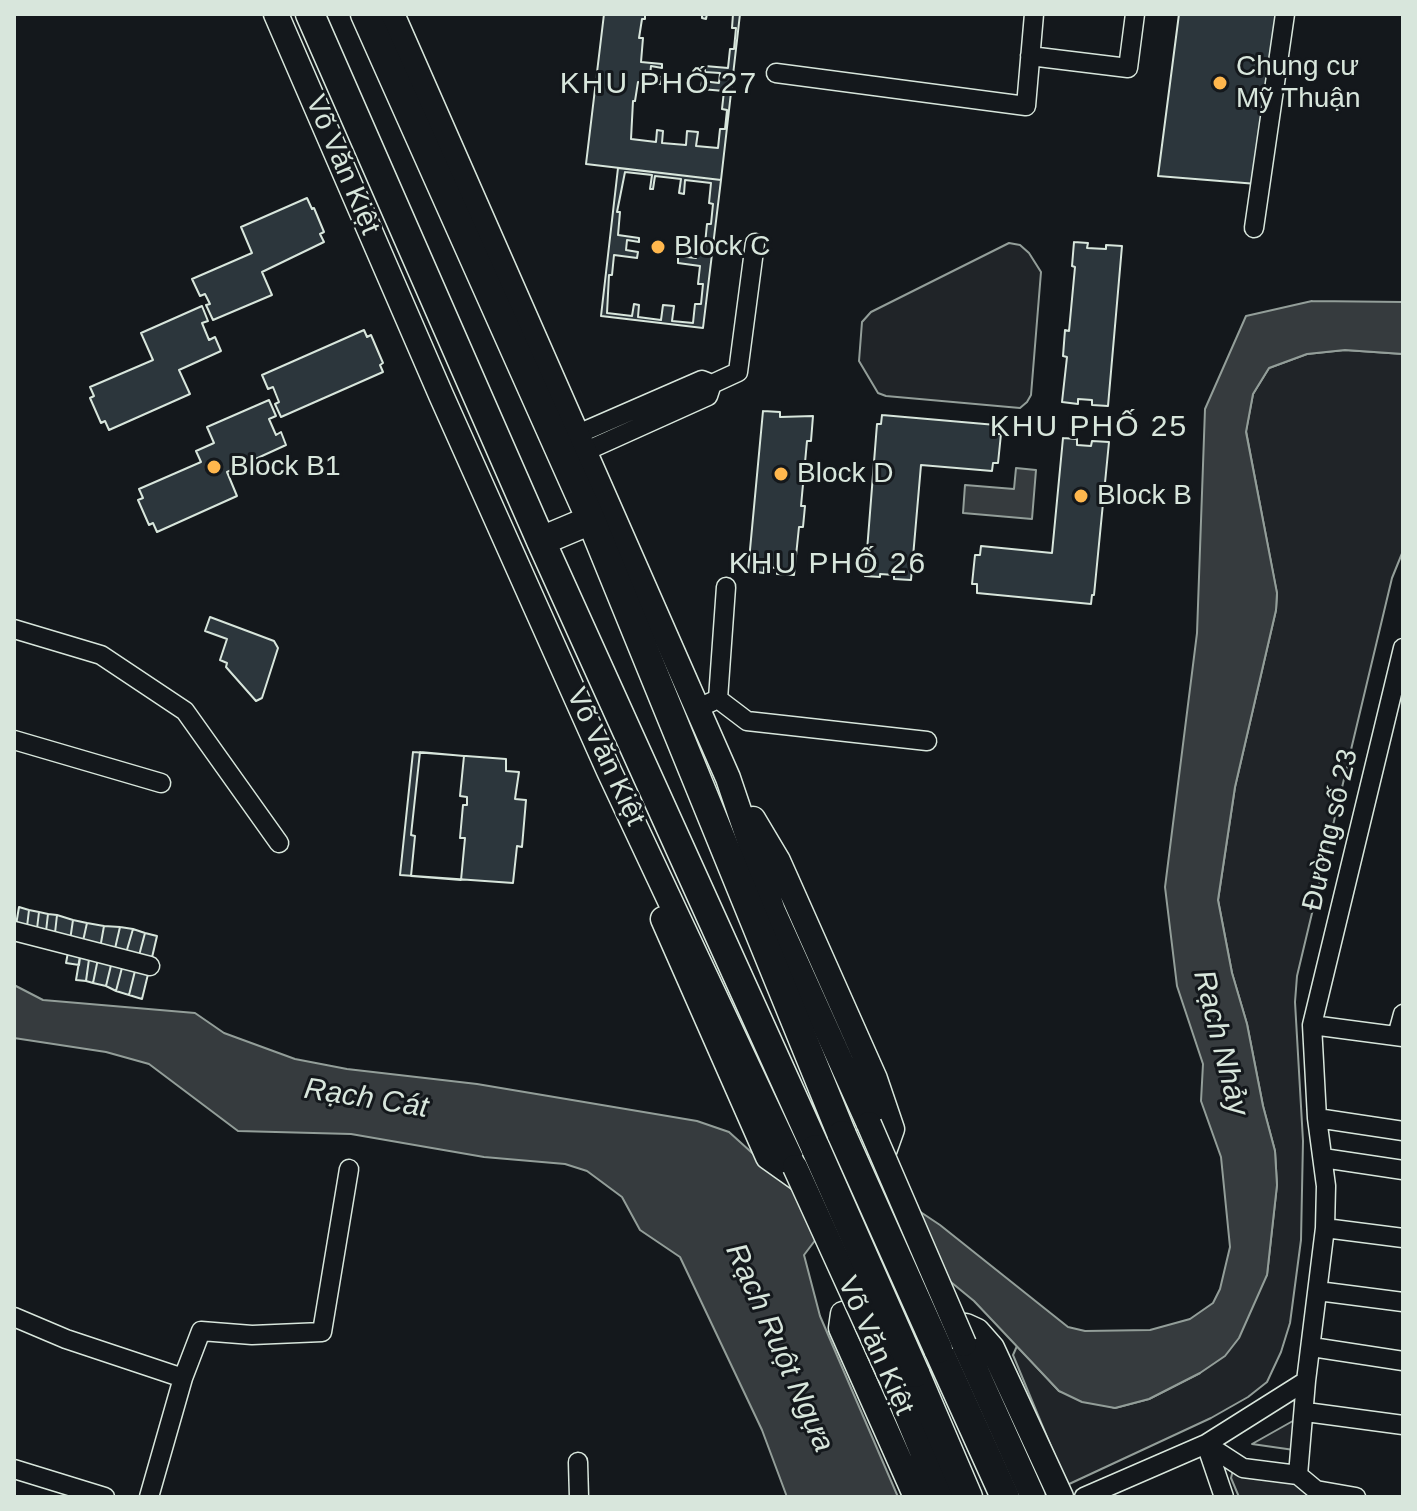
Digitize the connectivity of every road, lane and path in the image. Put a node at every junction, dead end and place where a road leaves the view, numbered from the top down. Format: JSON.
{"nodes":[{"id":1,"x":276,"y":14,"type":"edge"},
{"id":2,"x":310,"y":14,"type":"edge"},
{"id":3,"x":365,"y":14,"type":"edge"},
{"id":4,"x":392,"y":14,"type":"edge"},
{"id":5,"x":1034,"y":14,"type":"edge"},
{"id":6,"x":1135,"y":14,"type":"edge"},
{"id":7,"x":1285,"y":14,"type":"edge"},
{"id":8,"x":1030,"y":56,"type":"junction"},
{"id":9,"x":776,"y":73,"type":"dead end"},
{"id":10,"x":1254,"y":228,"type":"dead end"},
{"id":11,"x":755,"y":243,"type":"dead end"},
{"id":12,"x":582,"y":443,"type":"junction"},
{"id":13,"x":591,"y":520,"type":"junction"},
{"id":14,"x":541,"y":541,"type":"junction"},
{"id":15,"x":726,"y":587,"type":"dead end"},
{"id":16,"x":14,"y":629,"type":"edge"},
{"id":17,"x":1403,"y":648,"type":"edge"},
{"id":18,"x":707,"y":703,"type":"junction"},
{"id":19,"x":14,"y":740,"type":"edge"},
{"id":20,"x":927,"y":741,"type":"dead end"},
{"id":21,"x":609,"y":771,"type":"junction"},
{"id":22,"x":728,"y":778,"type":"junction"},
{"id":23,"x":161,"y":783,"type":"dead end"},
{"id":24,"x":279,"y":843,"type":"dead end"},
{"id":25,"x":14,"y":931,"type":"edge"},
{"id":26,"x":150,"y":966,"type":"dead end"},
{"id":27,"x":1403,"y":1014,"type":"edge"},
{"id":28,"x":1312,"y":1025,"type":"junction"},
{"id":29,"x":1400,"y":1036,"type":"edge"},
{"id":30,"x":1317,"y":1118,"type":"junction"},
{"id":31,"x":1403,"y":1131,"type":"edge"},
{"id":32,"x":806,"y":1158,"type":"junction"},
{"id":33,"x":1323,"y":1158,"type":"junction"},
{"id":34,"x":349,"y":1169,"type":"dead end"},
{"id":35,"x":1403,"y":1170,"type":"edge"},
{"id":36,"x":1325,"y":1228,"type":"junction"},
{"id":37,"x":1403,"y":1238,"type":"edge"},
{"id":38,"x":1318,"y":1291,"type":"junction"},
{"id":39,"x":1403,"y":1302,"type":"edge"},
{"id":40,"x":14,"y":1317,"type":"edge"},
{"id":41,"x":951,"y":1346,"type":"junction"},
{"id":42,"x":1312,"y":1347,"type":"junction"},
{"id":43,"x":1403,"y":1361,"type":"edge"},
{"id":44,"x":183,"y":1378,"type":"junction"},
{"id":45,"x":904,"y":1378,"type":"junction"},
{"id":46,"x":1306,"y":1381,"type":"junction"},
{"id":47,"x":1306,"y":1412,"type":"junction"},
{"id":48,"x":1403,"y":1425,"type":"edge"},
{"id":49,"x":1206,"y":1444,"type":"junction"},
{"id":50,"x":578,"y":1462,"type":"dead end"},
{"id":51,"x":14,"y":1469,"type":"edge"},
{"id":52,"x":1298,"y":1475,"type":"junction"},
{"id":53,"x":1315,"y":1494,"type":"edge"},
{"id":54,"x":1087,"y":1496,"type":"edge"},
{"id":55,"x":105,"y":1497,"type":"edge"},
{"id":56,"x":149,"y":1497,"type":"edge"},
{"id":57,"x":579,"y":1497,"type":"edge"},
{"id":58,"x":916,"y":1497,"type":"edge"},
{"id":59,"x":941,"y":1497,"type":"edge"},
{"id":60,"x":968,"y":1497,"type":"edge"},
{"id":61,"x":1005,"y":1497,"type":"edge"},
{"id":62,"x":1033,"y":1497,"type":"edge"},
{"id":63,"x":1061,"y":1497,"type":"edge"},
{"id":64,"x":1224,"y":1497,"type":"edge"},
{"id":65,"x":1356,"y":1497,"type":"edge"}],
"edges":[{"from":1,"to":21,"type":"main road","name":"Võ Văn Kiệt"},
{"from":2,"to":14,"type":"highway","name":"Võ Văn Kiệt"},
{"from":3,"to":13,"type":"highway","name":"Võ Văn Kiệt"},
{"from":4,"to":12,"type":"main road","name":"Võ Văn Kiệt"},
{"from":5,"to":8,"type":"street"},
{"from":6,"to":8,"type":"street"},
{"from":7,"to":10,"type":"street"},
{"from":8,"to":9,"type":"street"},
{"from":11,"to":12,"type":"street"},
{"from":12,"to":18,"type":"main road","name":"Võ Văn Kiệt"},
{"from":13,"to":14,"type":"highway"},
{"from":13,"to":41,"type":"highway","name":"Võ Văn Kiệt","bridge":true},
{"from":14,"to":32,"type":"highway","name":"Võ Văn Kiệt"},
{"from":15,"to":18,"type":"street"},
{"from":16,"to":24,"type":"street"},
{"from":17,"to":28,"type":"street","name":"Đường số 23"},
{"from":18,"to":20,"type":"street"},
{"from":18,"to":22,"type":"main road","name":"Võ Văn Kiệt"},
{"from":19,"to":23,"type":"street"},
{"from":21,"to":22,"type":"main road"},
{"from":21,"to":32,"type":"main road","name":"Võ Văn Kiệt"},
{"from":22,"to":41,"type":"main road","name":"Võ Văn Kiệt","bridge":true},
{"from":25,"to":26,"type":"street"},
{"from":27,"to":29,"type":"street"},
{"from":28,"to":29,"type":"street"},
{"from":28,"to":30,"type":"street","name":"Đường số 23"},
{"from":30,"to":31,"type":"street"},
{"from":30,"to":33,"type":"street","name":"Đường số 23"},
{"from":32,"to":45,"type":"highway","name":"Võ Văn Kiệt","bridge":true},
{"from":33,"to":35,"type":"street"},
{"from":33,"to":36,"type":"street","name":"Đường số 23"},
{"from":34,"to":44,"type":"street"},
{"from":36,"to":37,"type":"street"},
{"from":36,"to":38,"type":"street","name":"Đường số 23"},
{"from":38,"to":39,"type":"street"},
{"from":38,"to":42,"type":"street","name":"Đường số 23"},
{"from":40,"to":44,"type":"street"},
{"from":41,"to":61,"type":"highway","name":"Võ Văn Kiệt"},
{"from":41,"to":62,"type":"main road","name":"Võ Văn Kiệt"},
{"from":42,"to":43,"type":"street"},
{"from":42,"to":46,"type":"street","name":"Đường số 23"},
{"from":44,"to":56,"type":"street"},
{"from":45,"to":59,"type":"main road","name":"Võ Văn Kiệt"},
{"from":45,"to":60,"type":"highway","name":"Võ Văn Kiệt"},
{"from":46,"to":47,"type":"street","name":"Đường số 23"},
{"from":46,"to":49,"type":"street"},
{"from":47,"to":48,"type":"street"},
{"from":47,"to":52,"type":"street","name":"Đường số 23"},
{"from":49,"to":52,"type":"street"},
{"from":49,"to":54,"type":"street"},
{"from":49,"to":64,"type":"street"},
{"from":50,"to":57,"type":"street"},
{"from":51,"to":55,"type":"street"},
{"from":52,"to":53,"type":"street"},
{"from":53,"to":65,"type":"street"},
{"from":58,"to":63,"type":"main road"}]}
